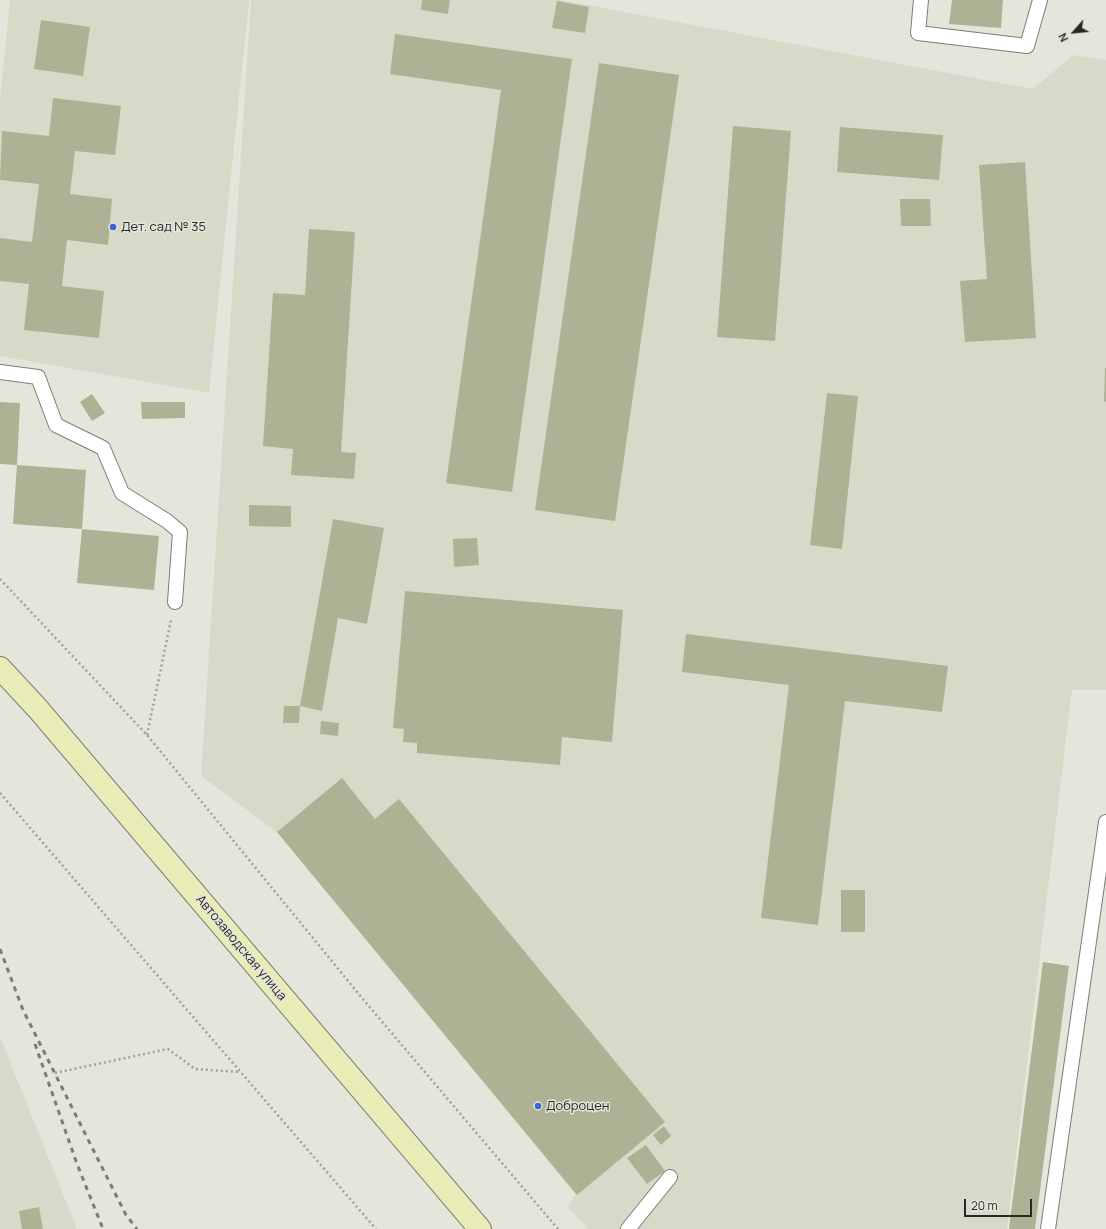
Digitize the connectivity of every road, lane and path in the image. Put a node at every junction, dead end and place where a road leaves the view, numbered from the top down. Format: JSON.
{"nodes":[{"id":1,"x":921,"y":0,"type":"edge"},
{"id":2,"x":1040,"y":0,"type":"edge"},
{"id":3,"x":0,"y":372,"type":"edge"},
{"id":4,"x":0,"y":579,"type":"edge"},
{"id":5,"x":175,"y":602,"type":"joint"},
{"id":6,"x":0,"y":668,"type":"edge"},
{"id":7,"x":147,"y":735,"type":"junction"},
{"id":8,"x":0,"y":793,"type":"edge"},
{"id":9,"x":1106,"y":822,"type":"edge"},
{"id":10,"x":240,"y":1072,"type":"junction"},
{"id":11,"x":55,"y":1073,"type":"dead end"},
{"id":12,"x":670,"y":1177,"type":"dead end"},
{"id":13,"x":376,"y":1229,"type":"edge"},
{"id":14,"x":480,"y":1229,"type":"edge"},
{"id":15,"x":558,"y":1229,"type":"edge"},
{"id":16,"x":628,"y":1229,"type":"edge"},
{"id":17,"x":1048,"y":1229,"type":"edge"}],
"edges":[{"from":1,"to":2,"type":"lane"},
{"from":3,"to":5,"type":"lane"},
{"from":4,"to":7,"type":"path"},
{"from":5,"to":7,"type":"path"},
{"from":6,"to":14,"type":"street","name":"Автозаводская улица"},
{"from":7,"to":15,"type":"path"},
{"from":8,"to":10,"type":"path"},
{"from":9,"to":17,"type":"lane"},
{"from":10,"to":11,"type":"path"},
{"from":10,"to":13,"type":"path"},
{"from":12,"to":16,"type":"lane"}]}
